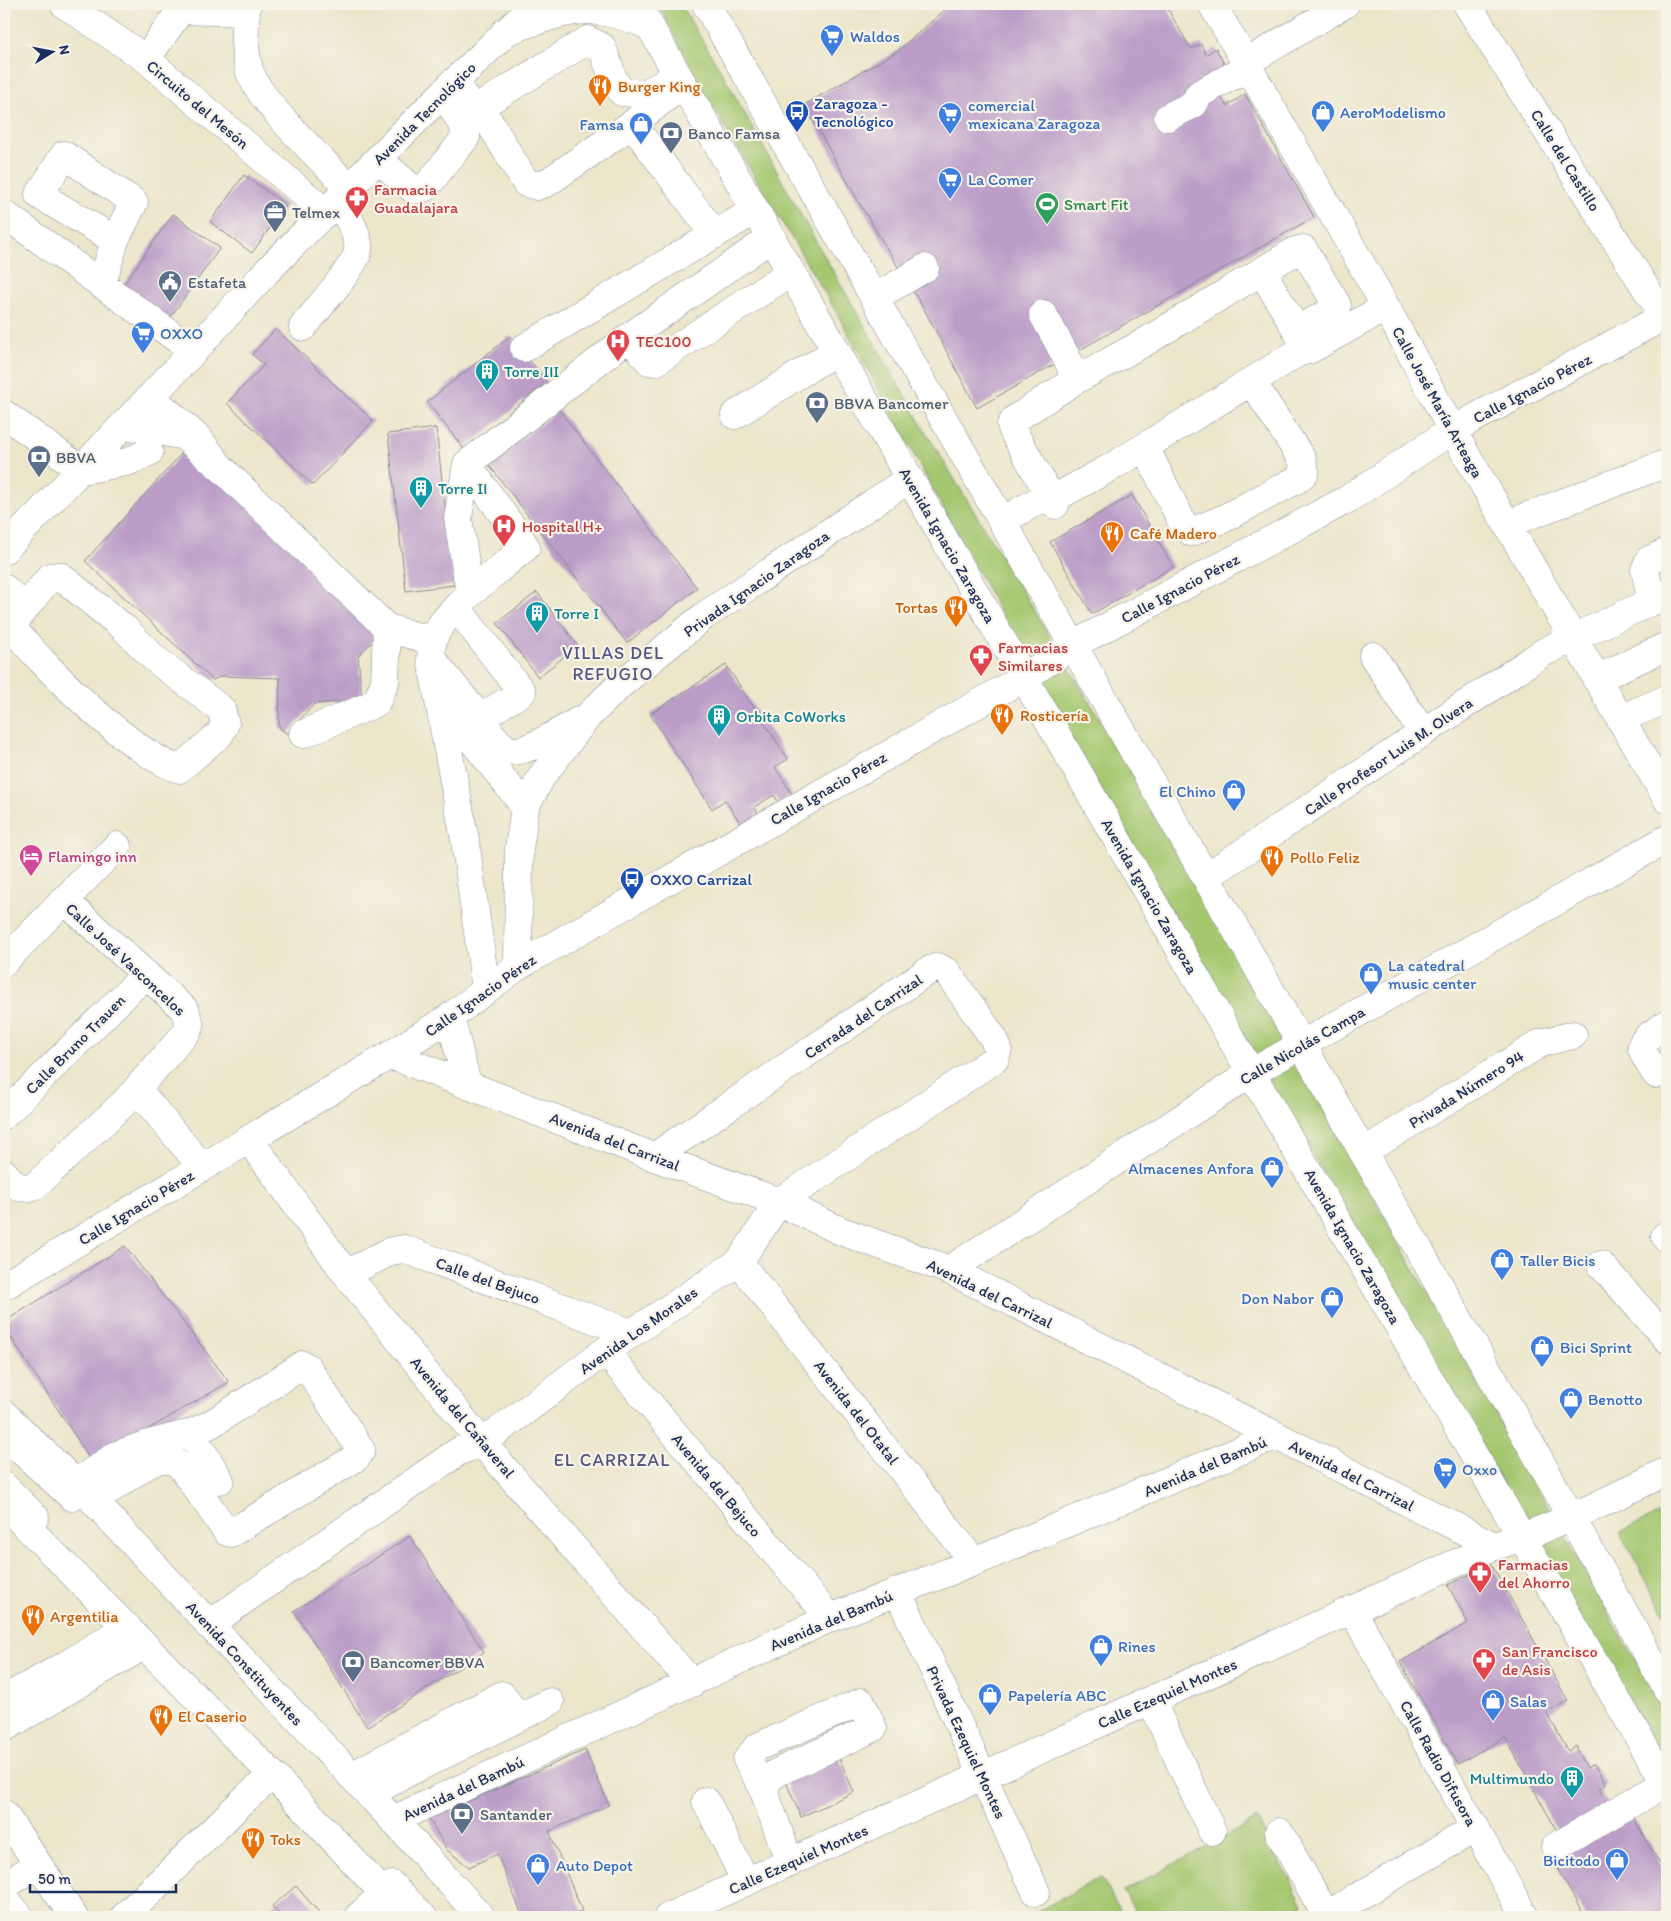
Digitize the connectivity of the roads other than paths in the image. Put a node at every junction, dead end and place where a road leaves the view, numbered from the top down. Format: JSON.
{"nodes":[{"id":1,"x":64,"y":4,"type":"edge"},
{"id":2,"x":535,"y":4,"type":"edge"},
{"id":3,"x":1212,"y":4,"type":"edge"},
{"id":4,"x":1345,"y":4,"type":"edge"},
{"id":5,"x":1467,"y":4,"type":"edge"},
{"id":6,"x":182,"y":7,"type":"edge"},
{"id":7,"x":246,"y":8,"type":"edge"},
{"id":8,"x":713,"y":11,"type":"edge"},
{"id":9,"x":643,"y":15,"type":"edge"},
{"id":10,"x":505,"y":32,"type":"junction"},
{"id":11,"x":146,"y":59,"type":"junction"},
{"id":12,"x":1251,"y":69,"type":"junction"},
{"id":13,"x":681,"y":80,"type":"junction"},
{"id":14,"x":454,"y":82,"type":"junction"},
{"id":15,"x":482,"y":110,"type":"junction"},
{"id":16,"x":1168,"y":117,"type":"dead end"},
{"id":17,"x":632,"y":124,"type":"junction"},
{"id":18,"x":378,"y":159,"type":"junction"},
{"id":19,"x":338,"y":201,"type":"junction"},
{"id":20,"x":754,"y":211,"type":"junction"},
{"id":21,"x":4,"y":214,"type":"edge"},
{"id":22,"x":715,"y":235,"type":"junction"},
{"id":23,"x":771,"y":238,"type":"junction"},
{"id":24,"x":115,"y":240,"type":"dead end"},
{"id":25,"x":925,"y":268,"type":"dead end"},
{"id":26,"x":1262,"y":271,"type":"junction"},
{"id":27,"x":791,"y":272,"type":"junction"},
{"id":28,"x":102,"y":284,"type":"junction"},
{"id":29,"x":874,"y":298,"type":"junction"},
{"id":30,"x":1383,"y":302,"type":"junction"},
{"id":31,"x":1042,"y":314,"type":"dead end"},
{"id":32,"x":1666,"y":316,"type":"edge"},
{"id":33,"x":303,"y":326,"type":"dead end"},
{"id":34,"x":628,"y":337,"type":"junction"},
{"id":35,"x":1302,"y":344,"type":"junction"},
{"id":36,"x":524,"y":348,"type":"dead end"},
{"id":37,"x":194,"y":351,"type":"junction"},
{"id":38,"x":836,"y":352,"type":"junction"},
{"id":39,"x":1084,"y":376,"type":"junction"},
{"id":40,"x":1252,"y":382,"type":"junction"},
{"id":41,"x":151,"y":396,"type":"junction"},
{"id":42,"x":4,"y":414,"type":"edge"},
{"id":43,"x":735,"y":415,"type":"dead end"},
{"id":44,"x":123,"y":427,"type":"junction"},
{"id":45,"x":1452,"y":430,"type":"junction"},
{"id":46,"x":1145,"y":447,"type":"junction"},
{"id":47,"x":149,"y":452,"type":"dead end"},
{"id":48,"x":1667,"y":463,"type":"edge"},
{"id":49,"x":467,"y":464,"type":"junction"},
{"id":50,"x":219,"y":466,"type":"junction"},
{"id":51,"x":82,"y":470,"type":"junction"},
{"id":52,"x":909,"y":479,"type":"junction"},
{"id":53,"x":1055,"y":498,"type":"junction"},
{"id":54,"x":1507,"y":524,"type":"junction"},
{"id":55,"x":1006,"y":528,"type":"junction"},
{"id":56,"x":4,"y":550,"type":"edge"},
{"id":57,"x":1667,"y":552,"type":"edge"},
{"id":58,"x":4,"y":588,"type":"edge"},
{"id":59,"x":1660,"y":598,"type":"edge"},
{"id":60,"x":463,"y":601,"type":"junction"},
{"id":61,"x":13,"y":618,"type":"edge"},
{"id":62,"x":387,"y":628,"type":"junction"},
{"id":63,"x":1572,"y":639,"type":"junction"},
{"id":64,"x":1073,"y":645,"type":"junction"},
{"id":65,"x":1667,"y":646,"type":"edge"},
{"id":66,"x":432,"y":650,"type":"junction"},
{"id":67,"x":1373,"y":656,"type":"dead end"},
{"id":68,"x":1023,"y":678,"type":"junction"},
{"id":69,"x":1596,"y":679,"type":"junction"},
{"id":70,"x":437,"y":696,"type":"junction"},
{"id":71,"x":1667,"y":700,"type":"edge"},
{"id":72,"x":598,"y":707,"type":"junction"},
{"id":73,"x":480,"y":718,"type":"junction"},
{"id":74,"x":1620,"y":718,"type":"junction"},
{"id":75,"x":1423,"y":733,"type":"junction"},
{"id":76,"x":303,"y":734,"type":"dead end"},
{"id":77,"x":506,"y":737,"type":"dead end"},
{"id":78,"x":496,"y":783,"type":"dead end"},
{"id":79,"x":1667,"y":798,"type":"edge"},
{"id":80,"x":526,"y":807,"type":"junction"},
{"id":81,"x":1667,"y":840,"type":"edge"},
{"id":82,"x":116,"y":846,"type":"dead end"},
{"id":83,"x":519,"y":849,"type":"junction"},
{"id":84,"x":1206,"y":876,"type":"junction"},
{"id":85,"x":64,"y":900,"type":"junction"},
{"id":86,"x":4,"y":962,"type":"edge"},
{"id":87,"x":518,"y":966,"type":"junction"},
{"id":88,"x":146,"y":974,"type":"junction"},
{"id":89,"x":486,"y":990,"type":"junction"},
{"id":90,"x":450,"y":1017,"type":"junction"},
{"id":91,"x":1667,"y":1024,"type":"edge"},
{"id":92,"x":1573,"y":1035,"type":"dead end"},
{"id":93,"x":1301,"y":1044,"type":"junction"},
{"id":94,"x":390,"y":1054,"type":"junction"},
{"id":95,"x":1667,"y":1073,"type":"edge"},
{"id":96,"x":1251,"y":1074,"type":"junction"},
{"id":97,"x":467,"y":1083,"type":"junction"},
{"id":98,"x":131,"y":1095,"type":"junction"},
{"id":99,"x":4,"y":1115,"type":"edge"},
{"id":100,"x":249,"y":1139,"type":"junction"},
{"id":101,"x":1363,"y":1152,"type":"junction"},
{"id":102,"x":654,"y":1157,"type":"junction"},
{"id":103,"x":196,"y":1171,"type":"junction"},
{"id":104,"x":4,"y":1173,"type":"edge"},
{"id":105,"x":779,"y":1202,"type":"junction"},
{"id":106,"x":739,"y":1262,"type":"junction"},
{"id":107,"x":1601,"y":1265,"type":"dead end"},
{"id":108,"x":949,"y":1270,"type":"junction"},
{"id":109,"x":346,"y":1274,"type":"junction"},
{"id":110,"x":4,"y":1286,"type":"edge"},
{"id":111,"x":631,"y":1333,"type":"junction"},
{"id":112,"x":1667,"y":1339,"type":"edge"},
{"id":113,"x":605,"y":1351,"type":"junction"},
{"id":114,"x":4,"y":1414,"type":"edge"},
{"id":115,"x":191,"y":1432,"type":"junction"},
{"id":116,"x":4,"y":1435,"type":"edge"},
{"id":117,"x":1276,"y":1436,"type":"junction"},
{"id":118,"x":482,"y":1443,"type":"junction"},
{"id":119,"x":1667,"y":1471,"type":"edge"},
{"id":120,"x":220,"y":1480,"type":"dead end"},
{"id":121,"x":4,"y":1486,"type":"edge"},
{"id":122,"x":85,"y":1492,"type":"junction"},
{"id":123,"x":4,"y":1504,"type":"edge"},
{"id":124,"x":1571,"y":1517,"type":"junction"},
{"id":125,"x":1524,"y":1537,"type":"junction"},
{"id":126,"x":1494,"y":1546,"type":"junction"},
{"id":127,"x":974,"y":1562,"type":"junction"},
{"id":128,"x":898,"y":1592,"type":"junction"},
{"id":129,"x":1352,"y":1610,"type":"junction"},
{"id":130,"x":830,"y":1618,"type":"junction"},
{"id":131,"x":208,"y":1625,"type":"junction"},
{"id":132,"x":136,"y":1636,"type":"junction"},
{"id":133,"x":692,"y":1683,"type":"junction"},
{"id":134,"x":1667,"y":1689,"type":"edge"},
{"id":135,"x":4,"y":1699,"type":"edge"},
{"id":136,"x":1151,"y":1700,"type":"junction"},
{"id":137,"x":550,"y":1702,"type":"dead end"},
{"id":138,"x":4,"y":1728,"type":"edge"},
{"id":139,"x":274,"y":1775,"type":"junction"},
{"id":140,"x":983,"y":1776,"type":"junction"},
{"id":141,"x":360,"y":1785,"type":"junction"},
{"id":142,"x":1666,"y":1785,"type":"edge"},
{"id":143,"x":762,"y":1786,"type":"dead end"},
{"id":144,"x":706,"y":1802,"type":"dead end"},
{"id":145,"x":4,"y":1814,"type":"edge"},
{"id":146,"x":393,"y":1820,"type":"junction"},
{"id":147,"x":1476,"y":1828,"type":"junction"},
{"id":148,"x":1212,"y":1831,"type":"dead end"},
{"id":149,"x":1279,"y":1832,"type":"dead end"},
{"id":150,"x":1555,"y":1846,"type":"dead end"},
{"id":151,"x":790,"y":1862,"type":"junction"},
{"id":152,"x":37,"y":1865,"type":"junction"},
{"id":153,"x":746,"y":1882,"type":"junction"},
{"id":154,"x":4,"y":1886,"type":"edge"},
{"id":155,"x":1036,"y":1892,"type":"dead end"},
{"id":156,"x":384,"y":1893,"type":"junction"},
{"id":157,"x":4,"y":1897,"type":"edge"},
{"id":158,"x":699,"y":1911,"type":"edge"},
{"id":159,"x":1324,"y":1916,"type":"edge"},
{"id":160,"x":20,"y":1917,"type":"edge"},
{"id":161,"x":74,"y":1917,"type":"edge"},
{"id":162,"x":124,"y":1917,"type":"edge"},
{"id":163,"x":358,"y":1917,"type":"edge"},
{"id":164,"x":406,"y":1917,"type":"edge"},
{"id":165,"x":423,"y":1917,"type":"edge"},
{"id":166,"x":466,"y":1917,"type":"edge"},
{"id":167,"x":481,"y":1917,"type":"edge"},
{"id":168,"x":668,"y":1917,"type":"edge"},
{"id":169,"x":1525,"y":1917,"type":"edge"}],
"edges":[{"from":1,"to":11,"type":"street","name":"Circuito del Mesón"},
{"from":2,"to":10,"type":"street","name":"Avenida Tecnológico"},
{"from":3,"to":12,"type":"street","name":"Calle José María Arteaga"},
{"from":4,"to":12,"type":"street"},
{"from":5,"to":32,"type":"street","name":"Calle del Castillo"},
{"from":6,"to":7,"type":"street"},
{"from":6,"to":11,"type":"street"},
{"from":7,"to":19,"type":"street"},
{"from":8,"to":29,"type":"street"},
{"from":9,"to":10,"type":"street"},
{"from":9,"to":13,"type":"street","name":"Avenida Ignacio Zaragoza"},
{"from":10,"to":14,"type":"street","name":"Avenida Tecnológico"},
{"from":11,"to":19,"type":"street","name":"Circuito del Mesón"},
{"from":12,"to":16,"type":"street"},
{"from":12,"to":30,"type":"street","name":"Calle José María Arteaga"},
{"from":13,"to":15,"type":"street"},
{"from":13,"to":17,"type":"street"},
{"from":13,"to":20,"type":"street","name":"Avenida Ignacio Zaragoza"},
{"from":14,"to":15,"type":"street"},
{"from":14,"to":18,"type":"street","name":"Avenida Tecnológico"},
{"from":14,"to":18,"type":"street"},
{"from":15,"to":17,"type":"street"},
{"from":17,"to":22,"type":"street"},
{"from":18,"to":19,"type":"street","name":"Avenida Tecnológico"},
{"from":19,"to":33,"type":"street"},
{"from":19,"to":37,"type":"street","name":"Avenida Tecnológico"},
{"from":20,"to":22,"type":"street"},
{"from":20,"to":23,"type":"street","name":"Avenida Ignacio Zaragoza"},
{"from":21,"to":28,"type":"street"},
{"from":22,"to":36,"type":"street"},
{"from":23,"to":27,"type":"street","name":"Avenida Ignacio Zaragoza"},
{"from":23,"to":34,"type":"street"},
{"from":24,"to":28,"type":"street"},
{"from":25,"to":29,"type":"street"},
{"from":26,"to":35,"type":"street"},
{"from":26,"to":35,"type":"street"},
{"from":26,"to":39,"type":"street"},
{"from":27,"to":34,"type":"street"},
{"from":27,"to":38,"type":"street","name":"Avenida Ignacio Zaragoza"},
{"from":28,"to":37,"type":"street"},
{"from":29,"to":55,"type":"street"},
{"from":30,"to":35,"type":"street"},
{"from":30,"to":45,"type":"street","name":"Calle José María Arteaga"},
{"from":31,"to":39,"type":"street"},
{"from":32,"to":45,"type":"street","name":"Calle Ignacio Pérez"},
{"from":34,"to":49,"type":"street"},
{"from":35,"to":40,"type":"street"},
{"from":37,"to":41,"type":"street","name":"Avenida Tecnológico"},
{"from":38,"to":43,"type":"street"},
{"from":38,"to":52,"type":"street","name":"Avenida Ignacio Zaragoza"},
{"from":39,"to":53,"type":"street"},
{"from":40,"to":46,"type":"street"},
{"from":40,"to":46,"type":"street"},
{"from":41,"to":44,"type":"street","name":"Avenida Tecnológico"},
{"from":41,"to":50,"type":"street"},
{"from":42,"to":51,"type":"street"},
{"from":44,"to":50,"type":"street"},
{"from":44,"to":51,"type":"street","name":"Avenida Tecnológico"},
{"from":45,"to":54,"type":"street","name":"Calle José María Arteaga"},
{"from":45,"to":64,"type":"street","name":"Calle Ignacio Pérez"},
{"from":46,"to":53,"type":"street"},
{"from":47,"to":51,"type":"street"},
{"from":48,"to":54,"type":"street"},
{"from":49,"to":60,"type":"street"},
{"from":49,"to":60,"type":"street"},
{"from":50,"to":62,"type":"street"},
{"from":51,"to":56,"type":"street","name":"Avenida Tecnológico"},
{"from":52,"to":68,"type":"street","name":"Avenida Ignacio Zaragoza"},
{"from":52,"to":72,"type":"street","name":"Privada Ignacio Zaragoza"},
{"from":53,"to":55,"type":"street"},
{"from":54,"to":63,"type":"street","name":"Calle José María Arteaga"},
{"from":55,"to":64,"type":"street"},
{"from":57,"to":59,"type":"street"},
{"from":58,"to":61,"type":"street"},
{"from":59,"to":63,"type":"street","name":"Calle Profesor Luis M. Olvera"},
{"from":60,"to":66,"type":"street"},
{"from":60,"to":73,"type":"street"},
{"from":61,"to":61,"type":"street"},
{"from":62,"to":66,"type":"street"},
{"from":62,"to":76,"type":"street"},
{"from":63,"to":69,"type":"street","name":"Calle José María Arteaga"},
{"from":63,"to":75,"type":"street","name":"Calle Profesor Luis M. Olvera"},
{"from":64,"to":68,"type":"street","name":"Calle Ignacio Pérez"},
{"from":64,"to":84,"type":"street"},
{"from":65,"to":69,"type":"street"},
{"from":66,"to":70,"type":"street"},
{"from":66,"to":73,"type":"street"},
{"from":67,"to":75,"type":"street"},
{"from":68,"to":87,"type":"street","name":"Calle Ignacio Pérez"},
{"from":68,"to":96,"type":"street","name":"Avenida Ignacio Zaragoza"},
{"from":69,"to":74,"type":"street","name":"Calle José María Arteaga"},
{"from":70,"to":80,"type":"street"},
{"from":70,"to":89,"type":"street"},
{"from":71,"to":74,"type":"street"},
{"from":72,"to":73,"type":"street"},
{"from":72,"to":77,"type":"street"},
{"from":72,"to":80,"type":"street","name":"Privada Ignacio Zaragoza"},
{"from":74,"to":79,"type":"street","name":"Calle José María Arteaga"},
{"from":75,"to":84,"type":"street","name":"Calle Profesor Luis M. Olvera"},
{"from":78,"to":83,"type":"street"},
{"from":80,"to":83,"type":"street","name":"Privada Ignacio Zaragoza"},
{"from":81,"to":93,"type":"street","name":"Calle Nicolás Campa"},
{"from":82,"to":85,"type":"street"},
{"from":83,"to":87,"type":"street","name":"Privada Ignacio Zaragoza"},
{"from":84,"to":93,"type":"street"},
{"from":85,"to":86,"type":"street"},
{"from":85,"to":88,"type":"street","name":"Calle José Vasconcelos"},
{"from":87,"to":89,"type":"street","name":"Calle Ignacio Pérez"},
{"from":88,"to":98,"type":"street","name":"Calle José Vasconcelos"},
{"from":88,"to":99,"type":"street","name":"Calle Bruno Trauen"},
{"from":89,"to":90,"type":"street","name":"Calle Ignacio Pérez"},
{"from":90,"to":94,"type":"street","name":"Calle Ignacio Pérez"},
{"from":90,"to":97,"type":"street"},
{"from":91,"to":95,"type":"street"},
{"from":92,"to":101,"type":"street","name":"Privada Número 94"},
{"from":93,"to":96,"type":"street","name":"Calle Nicolás Campa"},
{"from":93,"to":101,"type":"street"},
{"from":94,"to":97,"type":"street","name":"Avenida del Carrizal"},
{"from":94,"to":100,"type":"street","name":"Calle Ignacio Pérez"},
{"from":96,"to":108,"type":"street","name":"Calle Nicolás Campa"},
{"from":96,"to":125,"type":"street","name":"Avenida Ignacio Zaragoza"},
{"from":97,"to":102,"type":"street","name":"Avenida del Carrizal"},
{"from":98,"to":103,"type":"street"},
{"from":98,"to":104,"type":"street","name":"Calle José Vasconcelos"},
{"from":100,"to":103,"type":"street","name":"Calle Ignacio Pérez"},
{"from":100,"to":109,"type":"street","name":"Avenida del Cañaveral"},
{"from":101,"to":124,"type":"street"},
{"from":102,"to":105,"type":"street","name":"Avenida del Carrizal"},
{"from":102,"to":105,"type":"street","name":"Cerrada del Carrizal"},
{"from":103,"to":110,"type":"street","name":"Calle Ignacio Pérez"},
{"from":105,"to":106,"type":"street","name":"Avenida Los Morales"},
{"from":105,"to":108,"type":"street","name":"Avenida del Carrizal"},
{"from":106,"to":111,"type":"street","name":"Avenida Los Morales"},
{"from":106,"to":127,"type":"street","name":"Avenida del Otatal"},
{"from":107,"to":112,"type":"street"},
{"from":108,"to":117,"type":"street","name":"Avenida del Carrizal"},
{"from":109,"to":111,"type":"street","name":"Calle del Bejuco"},
{"from":109,"to":118,"type":"street","name":"Avenida del Cañaveral"},
{"from":111,"to":113,"type":"street","name":"Avenida Los Morales"},
{"from":113,"to":118,"type":"street","name":"Avenida Los Morales"},
{"from":113,"to":130,"type":"street","name":"Avenida del Bejuco"},
{"from":114,"to":122,"type":"street","name":"Avenida Constituyentes"},
{"from":115,"to":120,"type":"street"},
{"from":115,"to":122,"type":"street"},
{"from":115,"to":122,"type":"street"},
{"from":116,"to":166,"type":"street"},
{"from":117,"to":126,"type":"street","name":"Avenida del Carrizal"},
{"from":117,"to":127,"type":"street","name":"Avenida del Bambú"},
{"from":118,"to":131,"type":"street","name":"Avenida Los Morales"},
{"from":118,"to":133,"type":"street","name":"Avenida del Cañaveral"},
{"from":119,"to":124,"type":"street","name":"Calle Ezequiel Montes"},
{"from":121,"to":165,"type":"street"},
{"from":122,"to":131,"type":"street","name":"Avenida Constituyentes"},
{"from":123,"to":132,"type":"street"},
{"from":124,"to":125,"type":"street","name":"Calle Ezequiel Montes"},
{"from":124,"to":134,"type":"street"},
{"from":125,"to":126,"type":"street","name":"Calle Ezequiel Montes"},
{"from":125,"to":142,"type":"street","name":"Avenida Ignacio Zaragoza"},
{"from":126,"to":129,"type":"street","name":"Calle Ezequiel Montes"},
{"from":127,"to":128,"type":"street","name":"Avenida del Bambú"},
{"from":128,"to":130,"type":"street","name":"Avenida del Bambú"},
{"from":128,"to":140,"type":"street","name":"Privada Ezequiel Montes"},
{"from":129,"to":136,"type":"street","name":"Calle Ezequiel Montes"},
{"from":129,"to":147,"type":"street","name":"Calle Radio Difusora"},
{"from":130,"to":133,"type":"street","name":"Avenida del Bambú"},
{"from":131,"to":141,"type":"street","name":"Avenida Constituyentes"},
{"from":132,"to":135,"type":"street"},
{"from":132,"to":138,"type":"street"},
{"from":132,"to":139,"type":"street"},
{"from":133,"to":146,"type":"street","name":"Avenida del Bambú"},
{"from":136,"to":140,"type":"street","name":"Calle Ezequiel Montes"},
{"from":136,"to":148,"type":"street"},
{"from":137,"to":141,"type":"street"},
{"from":139,"to":156,"type":"street"},
{"from":139,"to":162,"type":"street"},
{"from":140,"to":151,"type":"street","name":"Calle Ezequiel Montes"},
{"from":140,"to":155,"type":"street","name":"Privada Ezequiel Montes"},
{"from":141,"to":146,"type":"street","name":"Avenida Constituyentes"},
{"from":142,"to":150,"type":"street"},
{"from":143,"to":151,"type":"street"},
{"from":144,"to":153,"type":"street"},
{"from":145,"to":152,"type":"street"},
{"from":146,"to":167,"type":"street","name":"Avenida Constituyentes"},
{"from":147,"to":159,"type":"street"},
{"from":147,"to":169,"type":"street","name":"Calle Radio Difusora"},
{"from":149,"to":159,"type":"street"},
{"from":151,"to":153,"type":"street","name":"Calle Ezequiel Montes"},
{"from":152,"to":154,"type":"street"},
{"from":152,"to":161,"type":"street"},
{"from":153,"to":158,"type":"street","name":"Calle Ezequiel Montes"},
{"from":156,"to":163,"type":"street"},
{"from":156,"to":164,"type":"street"},
{"from":157,"to":160,"type":"street"},
{"from":158,"to":168,"type":"street","name":"Calle Ezequiel Montes"}]}
